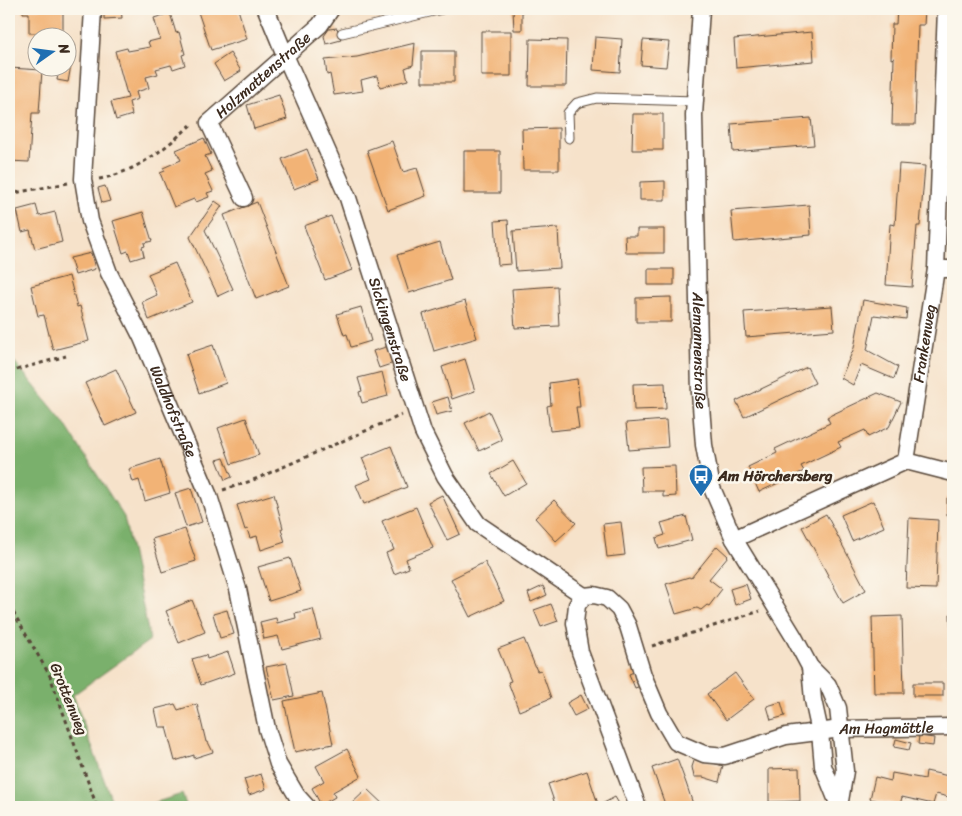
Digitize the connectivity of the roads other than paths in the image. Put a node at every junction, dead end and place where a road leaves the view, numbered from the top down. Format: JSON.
{"nodes":[{"id":1,"x":93,"y":9,"type":"edge"},
{"id":2,"x":266,"y":9,"type":"edge"},
{"id":3,"x":331,"y":9,"type":"edge"},
{"id":4,"x":442,"y":9,"type":"edge"},
{"id":5,"x":701,"y":9,"type":"edge"},
{"id":6,"x":948,"y":14,"type":"edge"},
{"id":7,"x":342,"y":33,"type":"dead end"},
{"id":8,"x":285,"y":55,"type":"junction"},
{"id":9,"x":694,"y":101,"type":"junction"},
{"id":10,"x":569,"y":138,"type":"dead end"},
{"id":11,"x":244,"y":198,"type":"dead end"},
{"id":12,"x":936,"y":269,"type":"junction"},
{"id":13,"x":953,"y":269,"type":"edge"},
{"id":14,"x":906,"y":461,"type":"junction"},
{"id":15,"x":953,"y":473,"type":"edge"},
{"id":16,"x":734,"y":539,"type":"junction"},
{"id":17,"x":584,"y":596,"type":"junction"},
{"id":18,"x":810,"y":667,"type":"junction"},
{"id":19,"x":953,"y":727,"type":"edge"},
{"id":20,"x":841,"y":729,"type":"junction"},
{"id":21,"x":820,"y":732,"type":"junction"},
{"id":22,"x":307,"y":807,"type":"edge"},
{"id":23,"x":638,"y":807,"type":"edge"},
{"id":24,"x":839,"y":807,"type":"edge"}],
"edges":[{"from":1,"to":22,"type":"street","name":"Waldhofstraße"},
{"from":2,"to":8,"type":"street","name":"Sickingenstraße"},
{"from":3,"to":8,"type":"street","name":"Holzmattenstraße"},
{"from":4,"to":7,"type":"lane"},
{"from":5,"to":9,"type":"street","name":"Alemannenstraße"},
{"from":6,"to":12,"type":"street","name":"Frankenweg"},
{"from":8,"to":11,"type":"street","name":"Holzmattenstraße"},
{"from":8,"to":17,"type":"street","name":"Sickingenstraße"},
{"from":9,"to":10,"type":"lane"},
{"from":9,"to":16,"type":"street","name":"Alemannenstraße"},
{"from":12,"to":13,"type":"street"},
{"from":12,"to":14,"type":"street","name":"Frankenweg"},
{"from":14,"to":15,"type":"street"},
{"from":14,"to":16,"type":"street"},
{"from":16,"to":18,"type":"street","name":"Alemannenstraße"},
{"from":17,"to":21,"type":"street"},
{"from":17,"to":23,"type":"street"},
{"from":18,"to":20,"type":"street","name":"Alemannenstraße"},
{"from":18,"to":21,"type":"street","name":"Alemannenstraße"},
{"from":19,"to":20,"type":"street","name":"Am Hagmättle"},
{"from":20,"to":21,"type":"street","name":"Am Hagmättle"},
{"from":20,"to":24,"type":"street","name":"Alemannenstraße"},
{"from":21,"to":24,"type":"street","name":"Alemannenstraße"}]}
